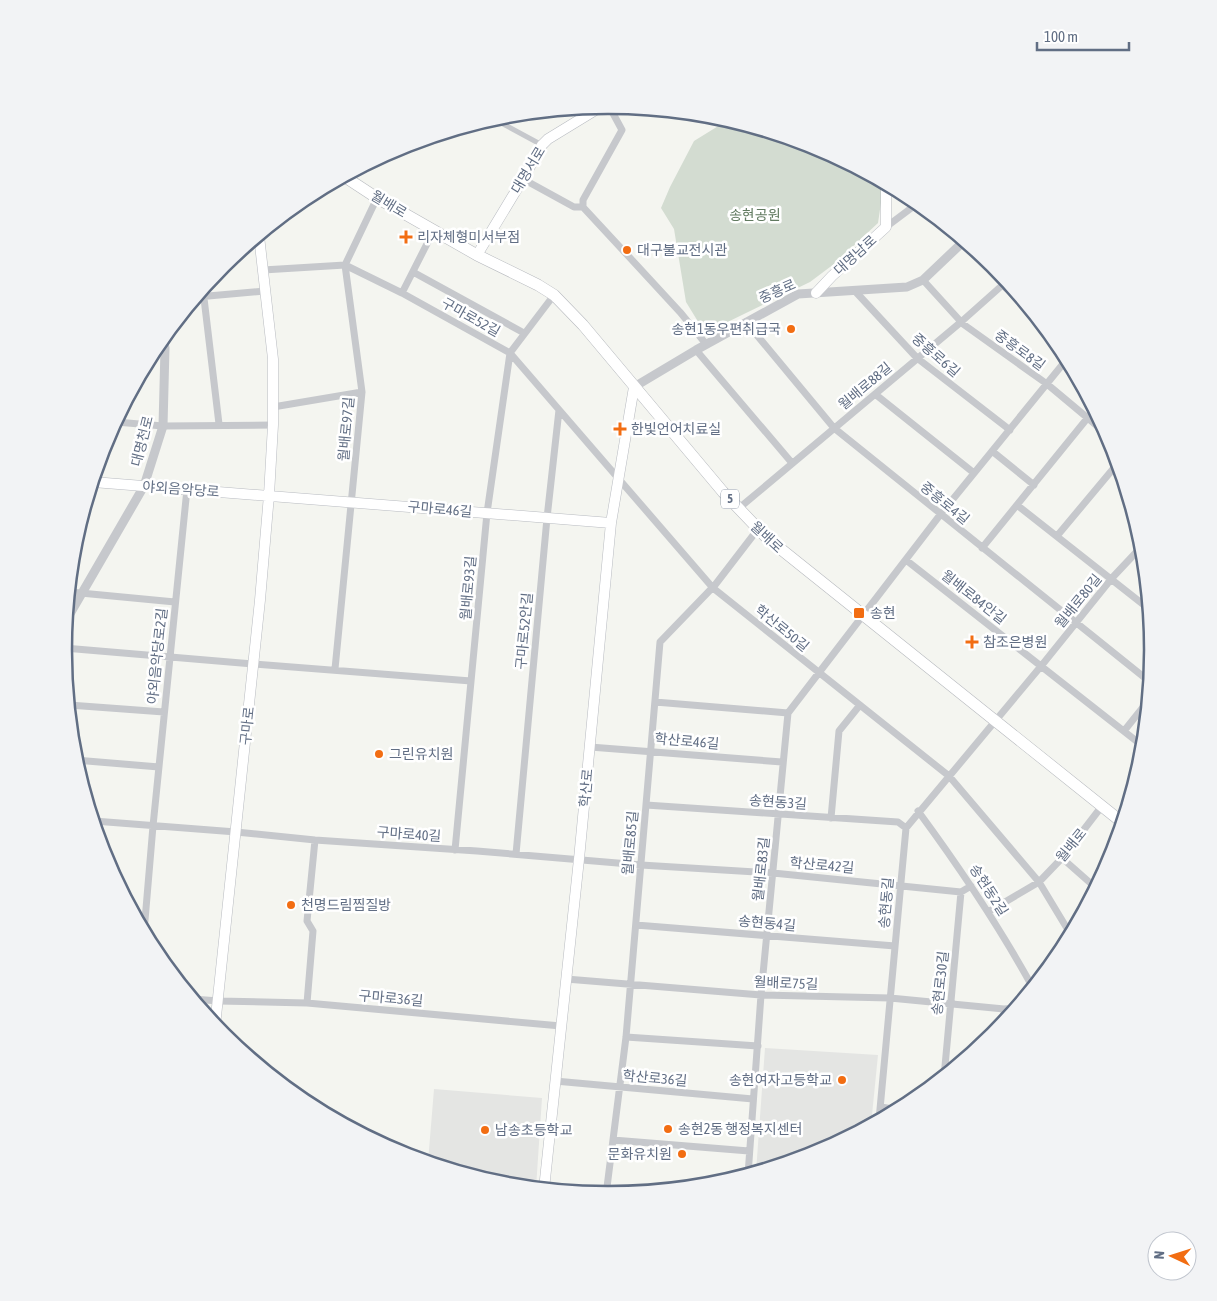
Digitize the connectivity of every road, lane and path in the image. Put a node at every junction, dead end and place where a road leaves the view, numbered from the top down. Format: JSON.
{"nodes":[{"id":1,"x":613,"y":114,"type":"edge"},
{"id":2,"x":587,"y":115,"type":"edge"},
{"id":3,"x":505,"y":125,"type":"edge"},
{"id":4,"x":542,"y":145,"type":"junction"},
{"id":5,"x":523,"y":179,"type":"junction"},
{"id":6,"x":351,"y":180,"type":"edge"},
{"id":7,"x":886,"y":192,"type":"edge"},
{"id":8,"x":377,"y":198,"type":"junction"},
{"id":9,"x":583,"y":207,"type":"junction"},
{"id":10,"x":911,"y":208,"type":"edge"},
{"id":11,"x":886,"y":227,"type":"junction"},
{"id":12,"x":434,"y":230,"type":"junction"},
{"id":13,"x":260,"y":244,"type":"edge"},
{"id":14,"x":959,"y":246,"type":"edge"},
{"id":15,"x":476,"y":255,"type":"junction"},
{"id":16,"x":345,"y":265,"type":"junction"},
{"id":17,"x":263,"y":270,"type":"junction"},
{"id":18,"x":413,"y":272,"type":"junction"},
{"id":19,"x":923,"y":280,"type":"junction"},
{"id":20,"x":1001,"y":286,"type":"edge"},
{"id":21,"x":854,"y":290,"type":"junction"},
{"id":22,"x":265,"y":292,"type":"junction"},
{"id":23,"x":402,"y":293,"type":"junction"},
{"id":24,"x":816,"y":293,"type":"junction"},
{"id":25,"x":209,"y":294,"type":"edge"},
{"id":26,"x":554,"y":295,"type":"junction"},
{"id":27,"x":202,"y":302,"type":"edge"},
{"id":28,"x":746,"y":322,"type":"junction"},
{"id":29,"x":961,"y":322,"type":"junction"},
{"id":30,"x":524,"y":333,"type":"junction"},
{"id":31,"x":706,"y":344,"type":"junction"},
{"id":32,"x":696,"y":350,"type":"junction"},
{"id":33,"x":510,"y":353,"type":"junction"},
{"id":34,"x":162,"y":354,"type":"edge"},
{"id":35,"x":918,"y":358,"type":"junction"},
{"id":36,"x":1062,"y":365,"type":"edge"},
{"id":37,"x":1047,"y":384,"type":"junction"},
{"id":38,"x":634,"y":387,"type":"junction"},
{"id":39,"x":362,"y":392,"type":"junction"},
{"id":40,"x":875,"y":394,"type":"junction"},
{"id":41,"x":273,"y":406,"type":"junction"},
{"id":42,"x":559,"y":410,"type":"junction"},
{"id":43,"x":1090,"y":415,"type":"edge"},
{"id":44,"x":1088,"y":418,"type":"junction"},
{"id":45,"x":123,"y":423,"type":"edge"},
{"id":46,"x":1094,"y":423,"type":"edge"},
{"id":47,"x":219,"y":424,"type":"junction"},
{"id":48,"x":273,"y":425,"type":"junction"},
{"id":49,"x":163,"y":426,"type":"junction"},
{"id":50,"x":834,"y":428,"type":"junction"},
{"id":51,"x":1010,"y":430,"type":"junction"},
{"id":52,"x":992,"y":451,"type":"junction"},
{"id":53,"x":792,"y":463,"type":"junction"},
{"id":54,"x":1113,"y":469,"type":"edge"},
{"id":55,"x":974,"y":474,"type":"junction"},
{"id":56,"x":619,"y":478,"type":"junction"},
{"id":57,"x":100,"y":483,"type":"edge"},
{"id":58,"x":1034,"y":485,"type":"junction"},
{"id":59,"x":144,"y":486,"type":"junction"},
{"id":60,"x":187,"y":489,"type":"junction"},
{"id":61,"x":269,"y":495,"type":"junction"},
{"id":62,"x":352,"y":502,"type":"junction"},
{"id":63,"x":1017,"y":505,"type":"junction"},
{"id":64,"x":738,"y":508,"type":"junction"},
{"id":65,"x":487,"y":513,"type":"junction"},
{"id":66,"x":940,"y":515,"type":"junction"},
{"id":67,"x":547,"y":518,"type":"junction"},
{"id":68,"x":611,"y":523,"type":"junction"},
{"id":69,"x":758,"y":529,"type":"junction"},
{"id":70,"x":1057,"y":536,"type":"junction"},
{"id":71,"x":982,"y":548,"type":"junction"},
{"id":72,"x":1135,"y":553,"type":"edge"},
{"id":73,"x":906,"y":560,"type":"junction"},
{"id":74,"x":1112,"y":578,"type":"junction"},
{"id":75,"x":713,"y":588,"type":"junction"},
{"id":76,"x":76,"y":592,"type":"edge"},
{"id":77,"x":82,"y":593,"type":"junction"},
{"id":78,"x":175,"y":602,"type":"junction"},
{"id":79,"x":1142,"y":603,"type":"edge"},
{"id":80,"x":75,"y":605,"type":"edge"},
{"id":81,"x":864,"y":616,"type":"junction"},
{"id":82,"x":1076,"y":622,"type":"junction"},
{"id":83,"x":72,"y":649,"type":"edge"},
{"id":84,"x":170,"y":657,"type":"junction"},
{"id":85,"x":253,"y":664,"type":"junction"},
{"id":86,"x":1042,"y":665,"type":"junction"},
{"id":87,"x":335,"y":670,"type":"junction"},
{"id":88,"x":818,"y":673,"type":"junction"},
{"id":89,"x":1143,"y":677,"type":"edge"},
{"id":90,"x":471,"y":680,"type":"junction"},
{"id":91,"x":655,"y":702,"type":"junction"},
{"id":92,"x":76,"y":705,"type":"edge"},
{"id":93,"x":860,"y":705,"type":"junction"},
{"id":94,"x":1141,"y":710,"type":"edge"},
{"id":95,"x":164,"y":712,"type":"junction"},
{"id":96,"x":788,"y":714,"type":"junction"},
{"id":97,"x":994,"y":720,"type":"junction"},
{"id":98,"x":1124,"y":731,"type":"junction"},
{"id":99,"x":1136,"y":741,"type":"edge"},
{"id":100,"x":590,"y":746,"type":"junction"},
{"id":101,"x":651,"y":751,"type":"junction"},
{"id":102,"x":84,"y":761,"type":"edge"},
{"id":103,"x":782,"y":762,"type":"junction"},
{"id":104,"x":159,"y":767,"type":"junction"},
{"id":105,"x":949,"y":776,"type":"junction"},
{"id":106,"x":646,"y":805,"type":"junction"},
{"id":107,"x":1102,"y":806,"type":"junction"},
{"id":108,"x":918,"y":811,"type":"junction"},
{"id":109,"x":779,"y":815,"type":"junction"},
{"id":110,"x":1118,"y":816,"type":"edge"},
{"id":111,"x":831,"y":818,"type":"junction"},
{"id":112,"x":101,"y":822,"type":"edge"},
{"id":113,"x":153,"y":826,"type":"junction"},
{"id":114,"x":906,"y":828,"type":"junction"},
{"id":115,"x":236,"y":832,"type":"junction"},
{"id":116,"x":315,"y":840,"type":"junction"},
{"id":117,"x":455,"y":850,"type":"junction"},
{"id":118,"x":516,"y":854,"type":"junction"},
{"id":119,"x":1062,"y":858,"type":"junction"},
{"id":120,"x":579,"y":859,"type":"junction"},
{"id":121,"x":641,"y":864,"type":"junction"},
{"id":122,"x":773,"y":873,"type":"junction"},
{"id":123,"x":1039,"y":882,"type":"junction"},
{"id":124,"x":900,"y":884,"type":"junction"},
{"id":125,"x":1091,"y":884,"type":"edge"},
{"id":126,"x":971,"y":886,"type":"junction"},
{"id":127,"x":962,"y":892,"type":"junction"},
{"id":128,"x":988,"y":912,"type":"junction"},
{"id":129,"x":145,"y":920,"type":"edge"},
{"id":130,"x":636,"y":925,"type":"junction"},
{"id":131,"x":1067,"y":928,"type":"edge"},
{"id":132,"x":767,"y":936,"type":"junction"},
{"id":133,"x":895,"y":946,"type":"junction"},
{"id":134,"x":566,"y":979,"type":"junction"},
{"id":135,"x":1030,"y":982,"type":"edge"},
{"id":136,"x":631,"y":984,"type":"junction"},
{"id":137,"x":761,"y":995,"type":"junction"},
{"id":138,"x":890,"y":998,"type":"junction"},
{"id":139,"x":203,"y":1000,"type":"edge"},
{"id":140,"x":218,"y":1002,"type":"junction"},
{"id":141,"x":307,"y":1003,"type":"junction"},
{"id":142,"x":950,"y":1003,"type":"junction"},
{"id":143,"x":1004,"y":1010,"type":"edge"},
{"id":144,"x":216,"y":1016,"type":"edge"},
{"id":145,"x":561,"y":1026,"type":"junction"},
{"id":146,"x":626,"y":1036,"type":"junction"},
{"id":147,"x":758,"y":1046,"type":"junction"},
{"id":148,"x":945,"y":1068,"type":"edge"},
{"id":149,"x":555,"y":1081,"type":"junction"},
{"id":150,"x":620,"y":1087,"type":"junction"},
{"id":151,"x":754,"y":1099,"type":"junction"},
{"id":152,"x":881,"y":1107,"type":"junction"},
{"id":153,"x":887,"y":1108,"type":"edge"},
{"id":154,"x":880,"y":1112,"type":"edge"},
{"id":155,"x":613,"y":1140,"type":"junction"},
{"id":156,"x":750,"y":1151,"type":"junction"},
{"id":157,"x":749,"y":1168,"type":"edge"},
{"id":158,"x":545,"y":1182,"type":"edge"},
{"id":159,"x":607,"y":1186,"type":"edge"}],
"edges":[{"from":1,"to":9,"type":"street"},
{"from":2,"to":4,"type":"main road","name":"대명서로"},
{"from":3,"to":4,"type":"street"},
{"from":4,"to":5,"type":"main road","name":"대명서로"},
{"from":5,"to":9,"type":"street"},
{"from":5,"to":15,"type":"main road","name":"대명서로"},
{"from":6,"to":8,"type":"main road","name":"월배로","number":"5"},
{"from":7,"to":11,"type":"main road","name":"대명남로"},
{"from":8,"to":12,"type":"main road","name":"월배로","number":"5"},
{"from":8,"to":16,"type":"street"},
{"from":9,"to":31,"type":"street"},
{"from":10,"to":11,"type":"street"},
{"from":11,"to":24,"type":"main road","name":"대명남로"},
{"from":12,"to":15,"type":"main road","name":"월배로","number":"5"},
{"from":12,"to":18,"type":"street"},
{"from":13,"to":17,"type":"main road","name":"구마로"},
{"from":14,"to":19,"type":"street","name":"중흥로"},
{"from":15,"to":26,"type":"main road","name":"월배로","number":"5"},
{"from":16,"to":17,"type":"street","name":"구마로52길"},
{"from":16,"to":23,"type":"street","name":"구마로52길"},
{"from":16,"to":39,"type":"street","name":"월배로97길"},
{"from":17,"to":22,"type":"main road","name":"구마로"},
{"from":18,"to":23,"type":"street"},
{"from":18,"to":30,"type":"street"},
{"from":19,"to":21,"type":"street","name":"중흥로"},
{"from":19,"to":29,"type":"street","name":"중흥로8길"},
{"from":20,"to":29,"type":"street","name":"월배로88길"},
{"from":21,"to":24,"type":"street","name":"중흥로"},
{"from":21,"to":35,"type":"street","name":"중흥로6길"},
{"from":22,"to":25,"type":"street"},
{"from":22,"to":41,"type":"main road","name":"구마로"},
{"from":23,"to":33,"type":"street","name":"구마로52길"},
{"from":24,"to":28,"type":"street","name":"중흥로"},
{"from":26,"to":30,"type":"street","name":"월배로93길"},
{"from":26,"to":38,"type":"main road","name":"월배로","number":"5"},
{"from":27,"to":47,"type":"street"},
{"from":28,"to":31,"type":"street","name":"중흥로"},
{"from":28,"to":50,"type":"street","name":"중흥로4길"},
{"from":29,"to":35,"type":"street","name":"월배로88길"},
{"from":29,"to":37,"type":"street","name":"중흥로8길"},
{"from":30,"to":33,"type":"street","name":"월배로93길"},
{"from":31,"to":32,"type":"street","name":"중흥로"},
{"from":32,"to":38,"type":"street","name":"중흥로"},
{"from":32,"to":53,"type":"street"},
{"from":33,"to":42,"type":"street","name":"구마로52길"},
{"from":33,"to":65,"type":"street","name":"월배로93길"},
{"from":34,"to":49,"type":"street","name":"대명천로"},
{"from":35,"to":40,"type":"street","name":"월배로88길"},
{"from":35,"to":51,"type":"street","name":"중흥로6길"},
{"from":36,"to":37,"type":"street","name":"월배로83길"},
{"from":37,"to":44,"type":"street","name":"중흥로8길"},
{"from":37,"to":51,"type":"street","name":"월배로83길"},
{"from":38,"to":56,"type":"main road","name":"학산로"},
{"from":38,"to":64,"type":"main road","name":"월배로","number":"5"},
{"from":39,"to":41,"type":"street"},
{"from":39,"to":62,"type":"street","name":"월배로97길"},
{"from":40,"to":50,"type":"street","name":"월배로88길"},
{"from":40,"to":55,"type":"street"},
{"from":41,"to":48,"type":"main road","name":"구마로"},
{"from":42,"to":56,"type":"street","name":"구마로52길"},
{"from":42,"to":67,"type":"street","name":"구마로52안길"},
{"from":43,"to":44,"type":"street"},
{"from":44,"to":46,"type":"street","name":"중흥로8길"},
{"from":44,"to":58,"type":"street"},
{"from":45,"to":49,"type":"street"},
{"from":47,"to":48,"type":"street"},
{"from":47,"to":49,"type":"street"},
{"from":48,"to":61,"type":"main road","name":"구마로"},
{"from":49,"to":59,"type":"street","name":"대명천로"},
{"from":50,"to":53,"type":"street","name":"월배로88길"},
{"from":50,"to":66,"type":"street","name":"중흥로4길"},
{"from":51,"to":52,"type":"street","name":"월배로83길"},
{"from":52,"to":55,"type":"street","name":"월배로83길"},
{"from":52,"to":58,"type":"street"},
{"from":53,"to":64,"type":"street","name":"월배로88길"},
{"from":54,"to":70,"type":"street"},
{"from":55,"to":66,"type":"street","name":"월배로83길"},
{"from":56,"to":68,"type":"main road","name":"학산로"},
{"from":56,"to":75,"type":"street","name":"학산로50길"},
{"from":57,"to":59,"type":"main road","name":"야외음악당로"},
{"from":58,"to":63,"type":"street"},
{"from":59,"to":60,"type":"main road","name":"야외음악당로"},
{"from":59,"to":77,"type":"street","name":"대명천로"},
{"from":60,"to":61,"type":"main road","name":"야외음악당로"},
{"from":60,"to":78,"type":"street","name":"야외음악당로2길"},
{"from":61,"to":62,"type":"main road","name":"구마로46길"},
{"from":61,"to":85,"type":"main road","name":"구마로"},
{"from":62,"to":65,"type":"main road","name":"구마로46길"},
{"from":62,"to":87,"type":"street","name":"월배로97길"},
{"from":63,"to":70,"type":"street"},
{"from":63,"to":71,"type":"street"},
{"from":64,"to":69,"type":"main road","name":"월배로","number":"5"},
{"from":65,"to":67,"type":"main road","name":"구마로46길"},
{"from":65,"to":90,"type":"street","name":"월배로93길"},
{"from":66,"to":71,"type":"street","name":"중흥로4길"},
{"from":66,"to":73,"type":"street","name":"월배로83길"},
{"from":67,"to":68,"type":"main road","name":"구마로46길"},
{"from":67,"to":118,"type":"street","name":"구마로52안길"},
{"from":68,"to":100,"type":"main road","name":"학산로"},
{"from":69,"to":75,"type":"street","name":"월배로85길"},
{"from":69,"to":81,"type":"main road","name":"월배로","number":"5"},
{"from":70,"to":74,"type":"street"},
{"from":71,"to":82,"type":"street","name":"중흥로4길"},
{"from":72,"to":74,"type":"street","name":"월배로80길"},
{"from":73,"to":81,"type":"street","name":"월배로83길"},
{"from":73,"to":86,"type":"street","name":"월배로84안길"},
{"from":74,"to":79,"type":"street"},
{"from":74,"to":82,"type":"street","name":"월배로80길"},
{"from":75,"to":88,"type":"street","name":"학산로50길"},
{"from":75,"to":91,"type":"street","name":"월배로85길"},
{"from":76,"to":77,"type":"street"},
{"from":77,"to":78,"type":"street"},
{"from":77,"to":80,"type":"street","name":"대명천로"},
{"from":78,"to":84,"type":"street","name":"야외음악당로2길"},
{"from":81,"to":88,"type":"street","name":"월배로83길"},
{"from":81,"to":97,"type":"main road","name":"월배로","number":"5"},
{"from":82,"to":86,"type":"street","name":"월배로80길"},
{"from":82,"to":89,"type":"street","name":"중흥로4길"},
{"from":83,"to":84,"type":"street"},
{"from":84,"to":85,"type":"street"},
{"from":84,"to":95,"type":"street","name":"야외음악당로2길"},
{"from":85,"to":87,"type":"street"},
{"from":85,"to":115,"type":"main road","name":"구마로"},
{"from":86,"to":97,"type":"street","name":"월배로80길"},
{"from":86,"to":98,"type":"street","name":"월배로84안길"},
{"from":87,"to":90,"type":"street"},
{"from":88,"to":93,"type":"street","name":"학산로50길"},
{"from":88,"to":96,"type":"street","name":"월배로83길"},
{"from":90,"to":117,"type":"street","name":"월배로93길"},
{"from":91,"to":96,"type":"street"},
{"from":91,"to":101,"type":"street","name":"월배로85길"},
{"from":92,"to":95,"type":"street"},
{"from":93,"to":105,"type":"street","name":"학산로50길"},
{"from":93,"to":111,"type":"street"},
{"from":94,"to":98,"type":"street"},
{"from":95,"to":104,"type":"street","name":"야외음악당로2길"},
{"from":96,"to":103,"type":"street","name":"월배로83길"},
{"from":97,"to":105,"type":"street","name":"송현동길"},
{"from":97,"to":107,"type":"main road","name":"월배로","number":"5"},
{"from":98,"to":99,"type":"street","name":"월배로84안길"},
{"from":100,"to":101,"type":"street","name":"학산로46길"},
{"from":100,"to":120,"type":"main road","name":"학산로"},
{"from":101,"to":103,"type":"street","name":"학산로46길"},
{"from":101,"to":106,"type":"street","name":"월배로85길"},
{"from":102,"to":104,"type":"street"},
{"from":103,"to":109,"type":"street","name":"월배로83길"},
{"from":104,"to":113,"type":"street","name":"야외음악당로2길"},
{"from":105,"to":108,"type":"street","name":"송현동길"},
{"from":105,"to":123,"type":"street","name":"학산로50길"},
{"from":106,"to":109,"type":"street","name":"송현동3길"},
{"from":106,"to":121,"type":"street","name":"월배로85길"},
{"from":107,"to":110,"type":"main road","name":"월배로","number":"5"},
{"from":107,"to":119,"type":"street","name":"월배로"},
{"from":108,"to":114,"type":"street","name":"송현동길"},
{"from":108,"to":126,"type":"street","name":"송현동2길"},
{"from":109,"to":111,"type":"street","name":"송현동3길"},
{"from":109,"to":122,"type":"street","name":"월배로83길"},
{"from":111,"to":114,"type":"street","name":"송현동3길"},
{"from":112,"to":113,"type":"street","name":"구마로40길"},
{"from":113,"to":115,"type":"street","name":"구마로40길"},
{"from":113,"to":129,"type":"street","name":"야외음악당로2길"},
{"from":114,"to":124,"type":"street","name":"송현동길"},
{"from":115,"to":116,"type":"street","name":"구마로40길"},
{"from":115,"to":140,"type":"main road","name":"구마로"},
{"from":116,"to":117,"type":"street","name":"구마로40길"},
{"from":116,"to":141,"type":"street"},
{"from":117,"to":118,"type":"street","name":"구마로40길"},
{"from":118,"to":120,"type":"street","name":"구마로40길"},
{"from":119,"to":123,"type":"street","name":"월배로"},
{"from":119,"to":125,"type":"street"},
{"from":120,"to":121,"type":"street","name":"학산로42길"},
{"from":120,"to":134,"type":"main road","name":"학산로"},
{"from":121,"to":122,"type":"street","name":"학산로42길"},
{"from":121,"to":130,"type":"street","name":"월배로85길"},
{"from":122,"to":124,"type":"street","name":"학산로42길"},
{"from":122,"to":132,"type":"street","name":"월배로83길"},
{"from":123,"to":128,"type":"street","name":"월배로"},
{"from":123,"to":131,"type":"street","name":"학산로50길"},
{"from":124,"to":127,"type":"street","name":"학산로42길"},
{"from":124,"to":133,"type":"street","name":"송현동길"},
{"from":126,"to":127,"type":"street"},
{"from":126,"to":128,"type":"street","name":"송현동2길"},
{"from":127,"to":142,"type":"street","name":"송현로30길"},
{"from":128,"to":135,"type":"street","name":"송현동2길"},
{"from":130,"to":132,"type":"street","name":"송현동4길"},
{"from":130,"to":136,"type":"street","name":"월배로85길"},
{"from":132,"to":133,"type":"street","name":"송현동4길"},
{"from":132,"to":137,"type":"street","name":"월배로83길"},
{"from":133,"to":138,"type":"street","name":"송현동길"},
{"from":134,"to":136,"type":"street","name":"월배로75길"},
{"from":134,"to":145,"type":"main road","name":"학산로"},
{"from":136,"to":137,"type":"street","name":"월배로75길"},
{"from":136,"to":146,"type":"street","name":"월배로85길"},
{"from":137,"to":138,"type":"street","name":"월배로75길"},
{"from":137,"to":147,"type":"street","name":"월배로83길"},
{"from":138,"to":142,"type":"street","name":"월배로75길"},
{"from":138,"to":152,"type":"street","name":"송현동길"},
{"from":139,"to":140,"type":"street","name":"구마로36길"},
{"from":140,"to":141,"type":"street","name":"구마로36길"},
{"from":140,"to":144,"type":"main road","name":"구마로"},
{"from":141,"to":145,"type":"street","name":"구마로36길"},
{"from":142,"to":143,"type":"street","name":"월배로75길"},
{"from":142,"to":148,"type":"street","name":"송현로30길"},
{"from":145,"to":149,"type":"main road","name":"학산로"},
{"from":146,"to":147,"type":"street"},
{"from":146,"to":150,"type":"street","name":"월배로85길"},
{"from":147,"to":151,"type":"street","name":"월배로83길"},
{"from":149,"to":150,"type":"street","name":"학산로36길"},
{"from":149,"to":158,"type":"main road","name":"학산로"},
{"from":150,"to":151,"type":"street","name":"학산로36길"},
{"from":150,"to":155,"type":"street","name":"월배로85길"},
{"from":151,"to":156,"type":"street","name":"월배로83길"},
{"from":152,"to":153,"type":"street"},
{"from":152,"to":154,"type":"street","name":"송현동길"},
{"from":155,"to":156,"type":"street"},
{"from":155,"to":159,"type":"street","name":"월배로85길"},
{"from":156,"to":157,"type":"street","name":"월배로83길"}]}
